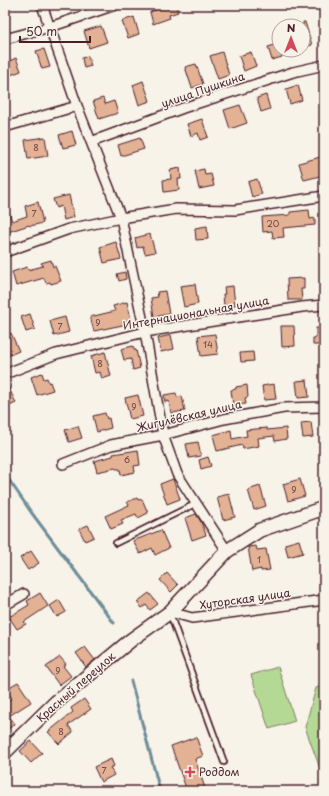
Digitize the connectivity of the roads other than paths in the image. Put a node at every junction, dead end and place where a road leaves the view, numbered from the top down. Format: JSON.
{"nodes":[{"id":1,"x":42,"y":5,"type":"edge"},
{"id":2,"x":115,"y":5,"type":"edge"},
{"id":3,"x":50,"y":27,"type":"junction"},
{"id":4,"x":5,"y":39,"type":"edge"},
{"id":5,"x":324,"y":65,"type":"edge"},
{"id":6,"x":77,"y":106,"type":"junction"},
{"id":7,"x":5,"y":127,"type":"edge"},
{"id":8,"x":91,"y":142,"type":"junction"},
{"id":9,"x":324,"y":196,"type":"edge"},
{"id":10,"x":121,"y":218,"type":"junction"},
{"id":11,"x":5,"y":252,"type":"edge"},
{"id":12,"x":324,"y":305,"type":"edge"},
{"id":13,"x":145,"y":332,"type":"junction"},
{"id":14,"x":5,"y":374,"type":"edge"},
{"id":15,"x":324,"y":407,"type":"edge"},
{"id":16,"x":163,"y":435,"type":"junction"},
{"id":17,"x":63,"y":464,"type":"dead end"},
{"id":18,"x":195,"y":504,"type":"junction"},
{"id":19,"x":324,"y":508,"type":"edge"},
{"id":20,"x":116,"y":543,"type":"dead end"},
{"id":21,"x":227,"y":551,"type":"junction"},
{"id":22,"x":24,"y":594,"type":"dead end"},
{"id":23,"x":324,"y":600,"type":"edge"},
{"id":24,"x":5,"y":605,"type":"edge"},
{"id":25,"x":170,"y":612,"type":"junction"},
{"id":26,"x":5,"y":752,"type":"edge"},
{"id":27,"x":224,"y":762,"type":"dead end"}],
"edges":[{"from":1,"to":3,"type":"street"},
{"from":2,"to":3,"type":"street"},
{"from":3,"to":4,"type":"street"},
{"from":3,"to":6,"type":"street"},
{"from":5,"to":8,"type":"street","name":"улица Пушкина"},
{"from":6,"to":7,"type":"street"},
{"from":6,"to":8,"type":"street"},
{"from":8,"to":10,"type":"street"},
{"from":9,"to":10,"type":"street"},
{"from":10,"to":11,"type":"street"},
{"from":10,"to":13,"type":"street"},
{"from":12,"to":13,"type":"street","name":"Интернациональная улица"},
{"from":13,"to":14,"type":"street","name":"Интернациональная улица"},
{"from":13,"to":16,"type":"street"},
{"from":15,"to":16,"type":"street","name":"Жигулёвская улица"},
{"from":16,"to":17,"type":"street","name":"Жигулёвская улица"},
{"from":16,"to":18,"type":"street"},
{"from":18,"to":20,"type":"lane"},
{"from":18,"to":21,"type":"street"},
{"from":19,"to":21,"type":"street","name":"Красный переулок"},
{"from":21,"to":25,"type":"street","name":"Красный переулок"},
{"from":22,"to":24,"type":"street"},
{"from":23,"to":25,"type":"street","name":"Хуторская улица"},
{"from":25,"to":26,"type":"street","name":"Красный переулок"},
{"from":25,"to":27,"type":"lane"}]}
